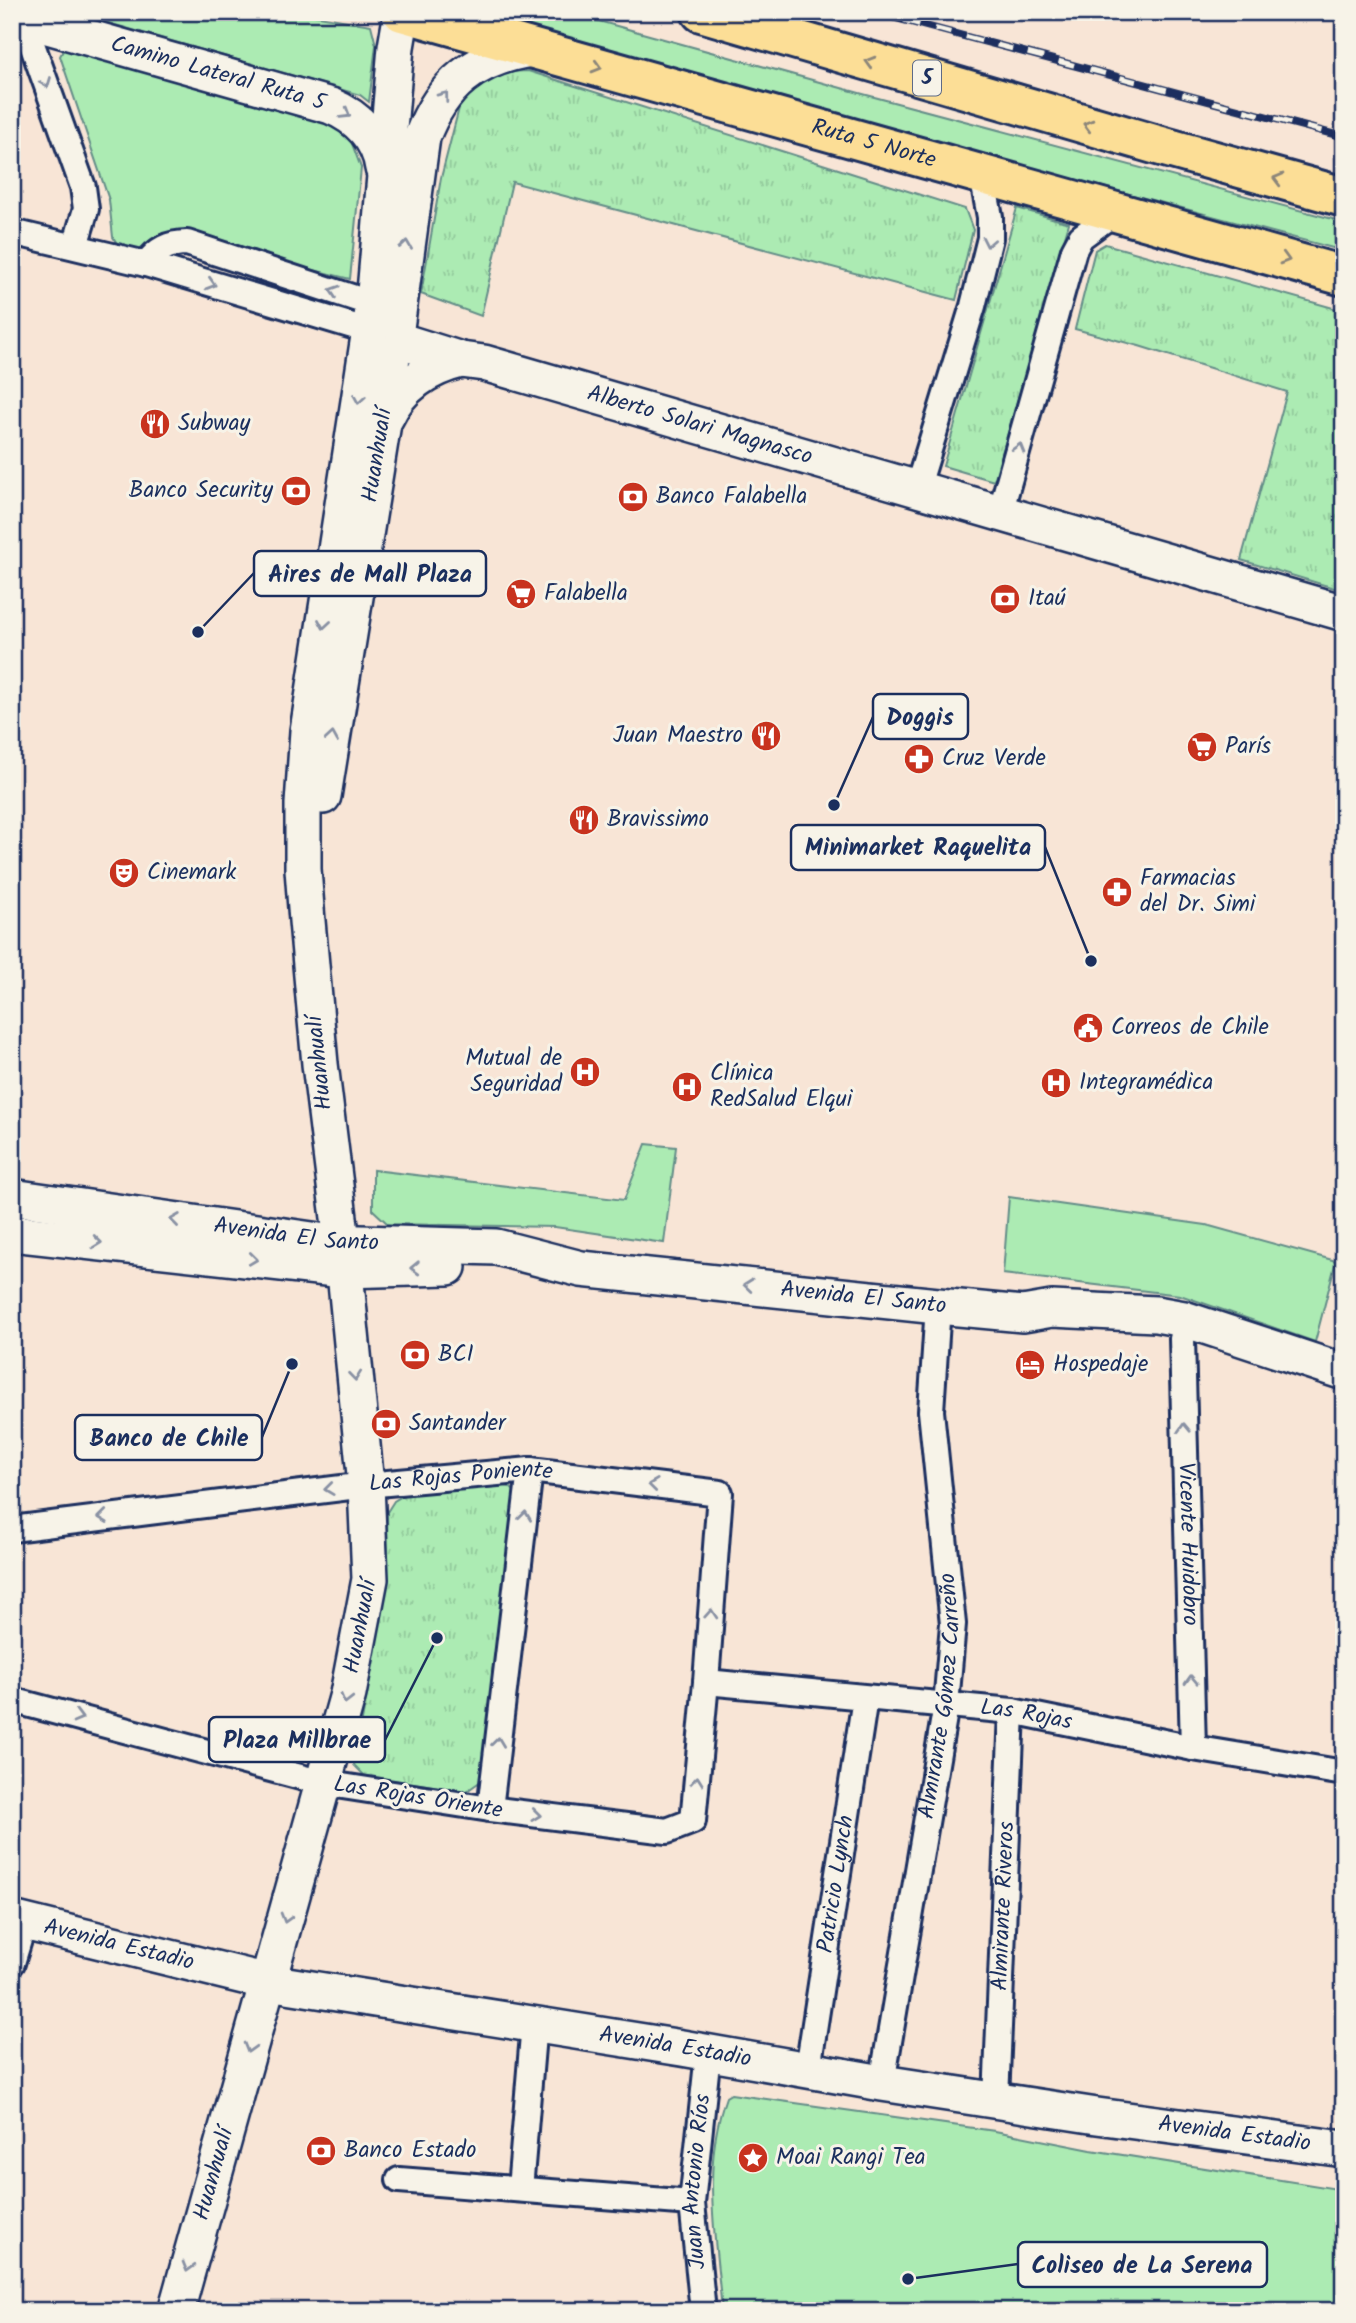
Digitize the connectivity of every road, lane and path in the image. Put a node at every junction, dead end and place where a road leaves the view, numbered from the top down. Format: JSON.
{"nodes":[{"id":1,"x":402,"y":12,"type":"edge"},
{"id":2,"x":701,"y":12,"type":"edge"},
{"id":3,"x":17,"y":18,"type":"edge"},
{"id":4,"x":531,"y":49,"type":"junction"},
{"id":5,"x":982,"y":175,"type":"junction"},
{"id":6,"x":384,"y":177,"type":"junction"},
{"id":7,"x":1344,"y":197,"type":"edge"},
{"id":8,"x":1115,"y":212,"type":"junction"},
{"id":9,"x":12,"y":232,"type":"edge"},
{"id":10,"x":75,"y":246,"type":"junction"},
{"id":11,"x":1344,"y":276,"type":"edge"},
{"id":12,"x":384,"y":322,"type":"junction"},
{"id":13,"x":472,"y":361,"type":"junction"},
{"id":14,"x":383,"y":423,"type":"junction"},
{"id":15,"x":917,"y":489,"type":"junction"},
{"id":16,"x":1000,"y":513,"type":"junction"},
{"id":17,"x":1344,"y":613,"type":"edge"},
{"id":18,"x":307,"y":921,"type":"junction"},
{"id":19,"x":12,"y":1196,"type":"edge"},
{"id":20,"x":12,"y":1233,"type":"edge"},
{"id":21,"x":343,"y":1256,"type":"junction"},
{"id":22,"x":938,"y":1306,"type":"junction"},
{"id":23,"x":1023,"y":1314,"type":"junction"},
{"id":24,"x":1182,"y":1339,"type":"junction"},
{"id":25,"x":1344,"y":1372,"type":"edge"},
{"id":26,"x":1344,"y":1390,"type":"edge"},
{"id":27,"x":530,"y":1470,"type":"junction"},
{"id":28,"x":366,"y":1485,"type":"junction"},
{"id":29,"x":12,"y":1529,"type":"edge"},
{"id":30,"x":706,"y":1682,"type":"junction"},
{"id":31,"x":865,"y":1698,"type":"junction"},
{"id":32,"x":12,"y":1700,"type":"edge"},
{"id":33,"x":946,"y":1705,"type":"junction"},
{"id":34,"x":1012,"y":1711,"type":"junction"},
{"id":35,"x":1193,"y":1748,"type":"junction"},
{"id":36,"x":1344,"y":1773,"type":"edge"},
{"id":37,"x":323,"y":1783,"type":"junction"},
{"id":38,"x":490,"y":1810,"type":"junction"},
{"id":39,"x":18,"y":1921,"type":"edge"},
{"id":40,"x":12,"y":1963,"type":"edge"},
{"id":41,"x":268,"y":1982,"type":"junction"},
{"id":42,"x":534,"y":2024,"type":"junction"},
{"id":43,"x":708,"y":2053,"type":"junction"},
{"id":44,"x":808,"y":2070,"type":"junction"},
{"id":45,"x":882,"y":2083,"type":"junction"},
{"id":46,"x":996,"y":2100,"type":"junction"},
{"id":47,"x":1344,"y":2149,"type":"edge"},
{"id":48,"x":399,"y":2180,"type":"dead end"},
{"id":49,"x":520,"y":2189,"type":"junction"},
{"id":50,"x":692,"y":2203,"type":"junction"},
{"id":51,"x":176,"y":2311,"type":"edge"},
{"id":52,"x":703,"y":2311,"type":"edge"}],
"edges":[{"from":1,"to":4,"type":"highway","name":"Ruta 5 Norte"},
{"from":1,"to":6,"type":"main road","name":"Huanhualí"},
{"from":7,"to":2,"type":"highway","number":"5","one_way":true},
{"from":3,"to":6,"type":"main road","name":"Camino Lateral Ruta 5","one_way":true},
{"from":3,"to":10,"type":"street","one_way":true},
{"from":4,"to":5,"type":"highway","name":"Ruta 5 Norte","one_way":true},
{"from":12,"to":4,"type":"main road","name":"Huanhualí","one_way":true},
{"from":5,"to":8,"type":"highway","name":"Ruta 5 Norte"},
{"from":5,"to":15,"type":"street","one_way":true},
{"from":6,"to":12,"type":"main road","name":"Huanhualí"},
{"from":8,"to":11,"type":"highway","name":"Ruta 5 Norte","one_way":true},
{"from":16,"to":8,"type":"street","one_way":true},
{"from":9,"to":10,"type":"street","name":"Alberto Solari Magnasco"},
{"from":10,"to":12,"type":"street","name":"Alberto Solari Magnasco"},
{"from":12,"to":13,"type":"main road","name":"Alberto Solari Magnasco"},
{"from":12,"to":14,"type":"main road","name":"Huanhualí"},
{"from":12,"to":18,"type":"main road","name":"Huanhualí","one_way":true},
{"from":13,"to":14,"type":"main road"},
{"from":13,"to":15,"type":"main road","name":"Alberto Solari Magnasco"},
{"from":18,"to":14,"type":"main road","name":"Huanhualí","one_way":true},
{"from":15,"to":16,"type":"main road","name":"Alberto Solari Magnasco"},
{"from":16,"to":17,"type":"main road","name":"Alberto Solari Magnasco"},
{"from":18,"to":21,"type":"main road","name":"Huanhualí"},
{"from":21,"to":19,"type":"main road","name":"Avenida El Santo","one_way":true},
{"from":20,"to":21,"type":"main road","name":"Avenida El Santo","one_way":true},
{"from":22,"to":21,"type":"main road","name":"Avenida El Santo","one_way":true},
{"from":21,"to":28,"type":"main road","name":"Huanhualí","one_way":true},
{"from":22,"to":23,"type":"main road","name":"Avenida El Santo"},
{"from":22,"to":33,"type":"street","name":"Almirante Gómez Carreño"},
{"from":23,"to":24,"type":"main road","name":"Avenida El Santo"},
{"from":23,"to":25,"type":"main road","name":"Avenida El Santo"},
{"from":24,"to":26,"type":"main road","name":"Avenida El Santo"},
{"from":35,"to":24,"type":"street","name":"Vicente Huidobro","one_way":true},
{"from":27,"to":28,"type":"street","name":"Las Rojas Poniente"},
{"from":30,"to":27,"type":"street","name":"Las Rojas Poniente","one_way":true},
{"from":38,"to":27,"type":"street","one_way":true},
{"from":28,"to":29,"type":"street","name":"Las Rojas Poniente","one_way":true},
{"from":28,"to":37,"type":"main road","name":"Huanhualí","one_way":true},
{"from":30,"to":31,"type":"street","name":"Las Rojas"},
{"from":38,"to":30,"type":"street","name":"Las Rojas Oriente","one_way":true},
{"from":31,"to":33,"type":"street","name":"Las Rojas"},
{"from":31,"to":44,"type":"street","name":"Patricio Lynch"},
{"from":32,"to":37,"type":"street","name":"Las Rojas Oriente","one_way":true},
{"from":33,"to":34,"type":"street","name":"Las Rojas"},
{"from":33,"to":45,"type":"street","name":"Almirante Gómez Carreño"},
{"from":34,"to":35,"type":"street","name":"Las Rojas"},
{"from":34,"to":46,"type":"street","name":"Almirante Riveros"},
{"from":35,"to":36,"type":"street","name":"Las Rojas"},
{"from":37,"to":38,"type":"street","name":"Las Rojas Oriente"},
{"from":37,"to":41,"type":"main road","name":"Huanhualí","one_way":true},
{"from":39,"to":40,"type":"street"},
{"from":39,"to":41,"type":"main road","name":"Avenida Estadio"},
{"from":41,"to":42,"type":"main road","name":"Avenida Estadio"},
{"from":41,"to":51,"type":"main road","name":"Huanhualí","one_way":true},
{"from":42,"to":43,"type":"main road","name":"Avenida Estadio"},
{"from":42,"to":49,"type":"street"},
{"from":43,"to":44,"type":"main road","name":"Avenida Estadio"},
{"from":43,"to":50,"type":"street","name":"Juan Antonio Ríos"},
{"from":44,"to":45,"type":"main road","name":"Avenida Estadio"},
{"from":45,"to":46,"type":"main road","name":"Avenida Estadio"},
{"from":46,"to":47,"type":"main road","name":"Avenida Estadio"},
{"from":48,"to":49,"type":"street"},
{"from":49,"to":50,"type":"street"},
{"from":50,"to":52,"type":"street","name":"Juan Antonio Ríos"}]}
